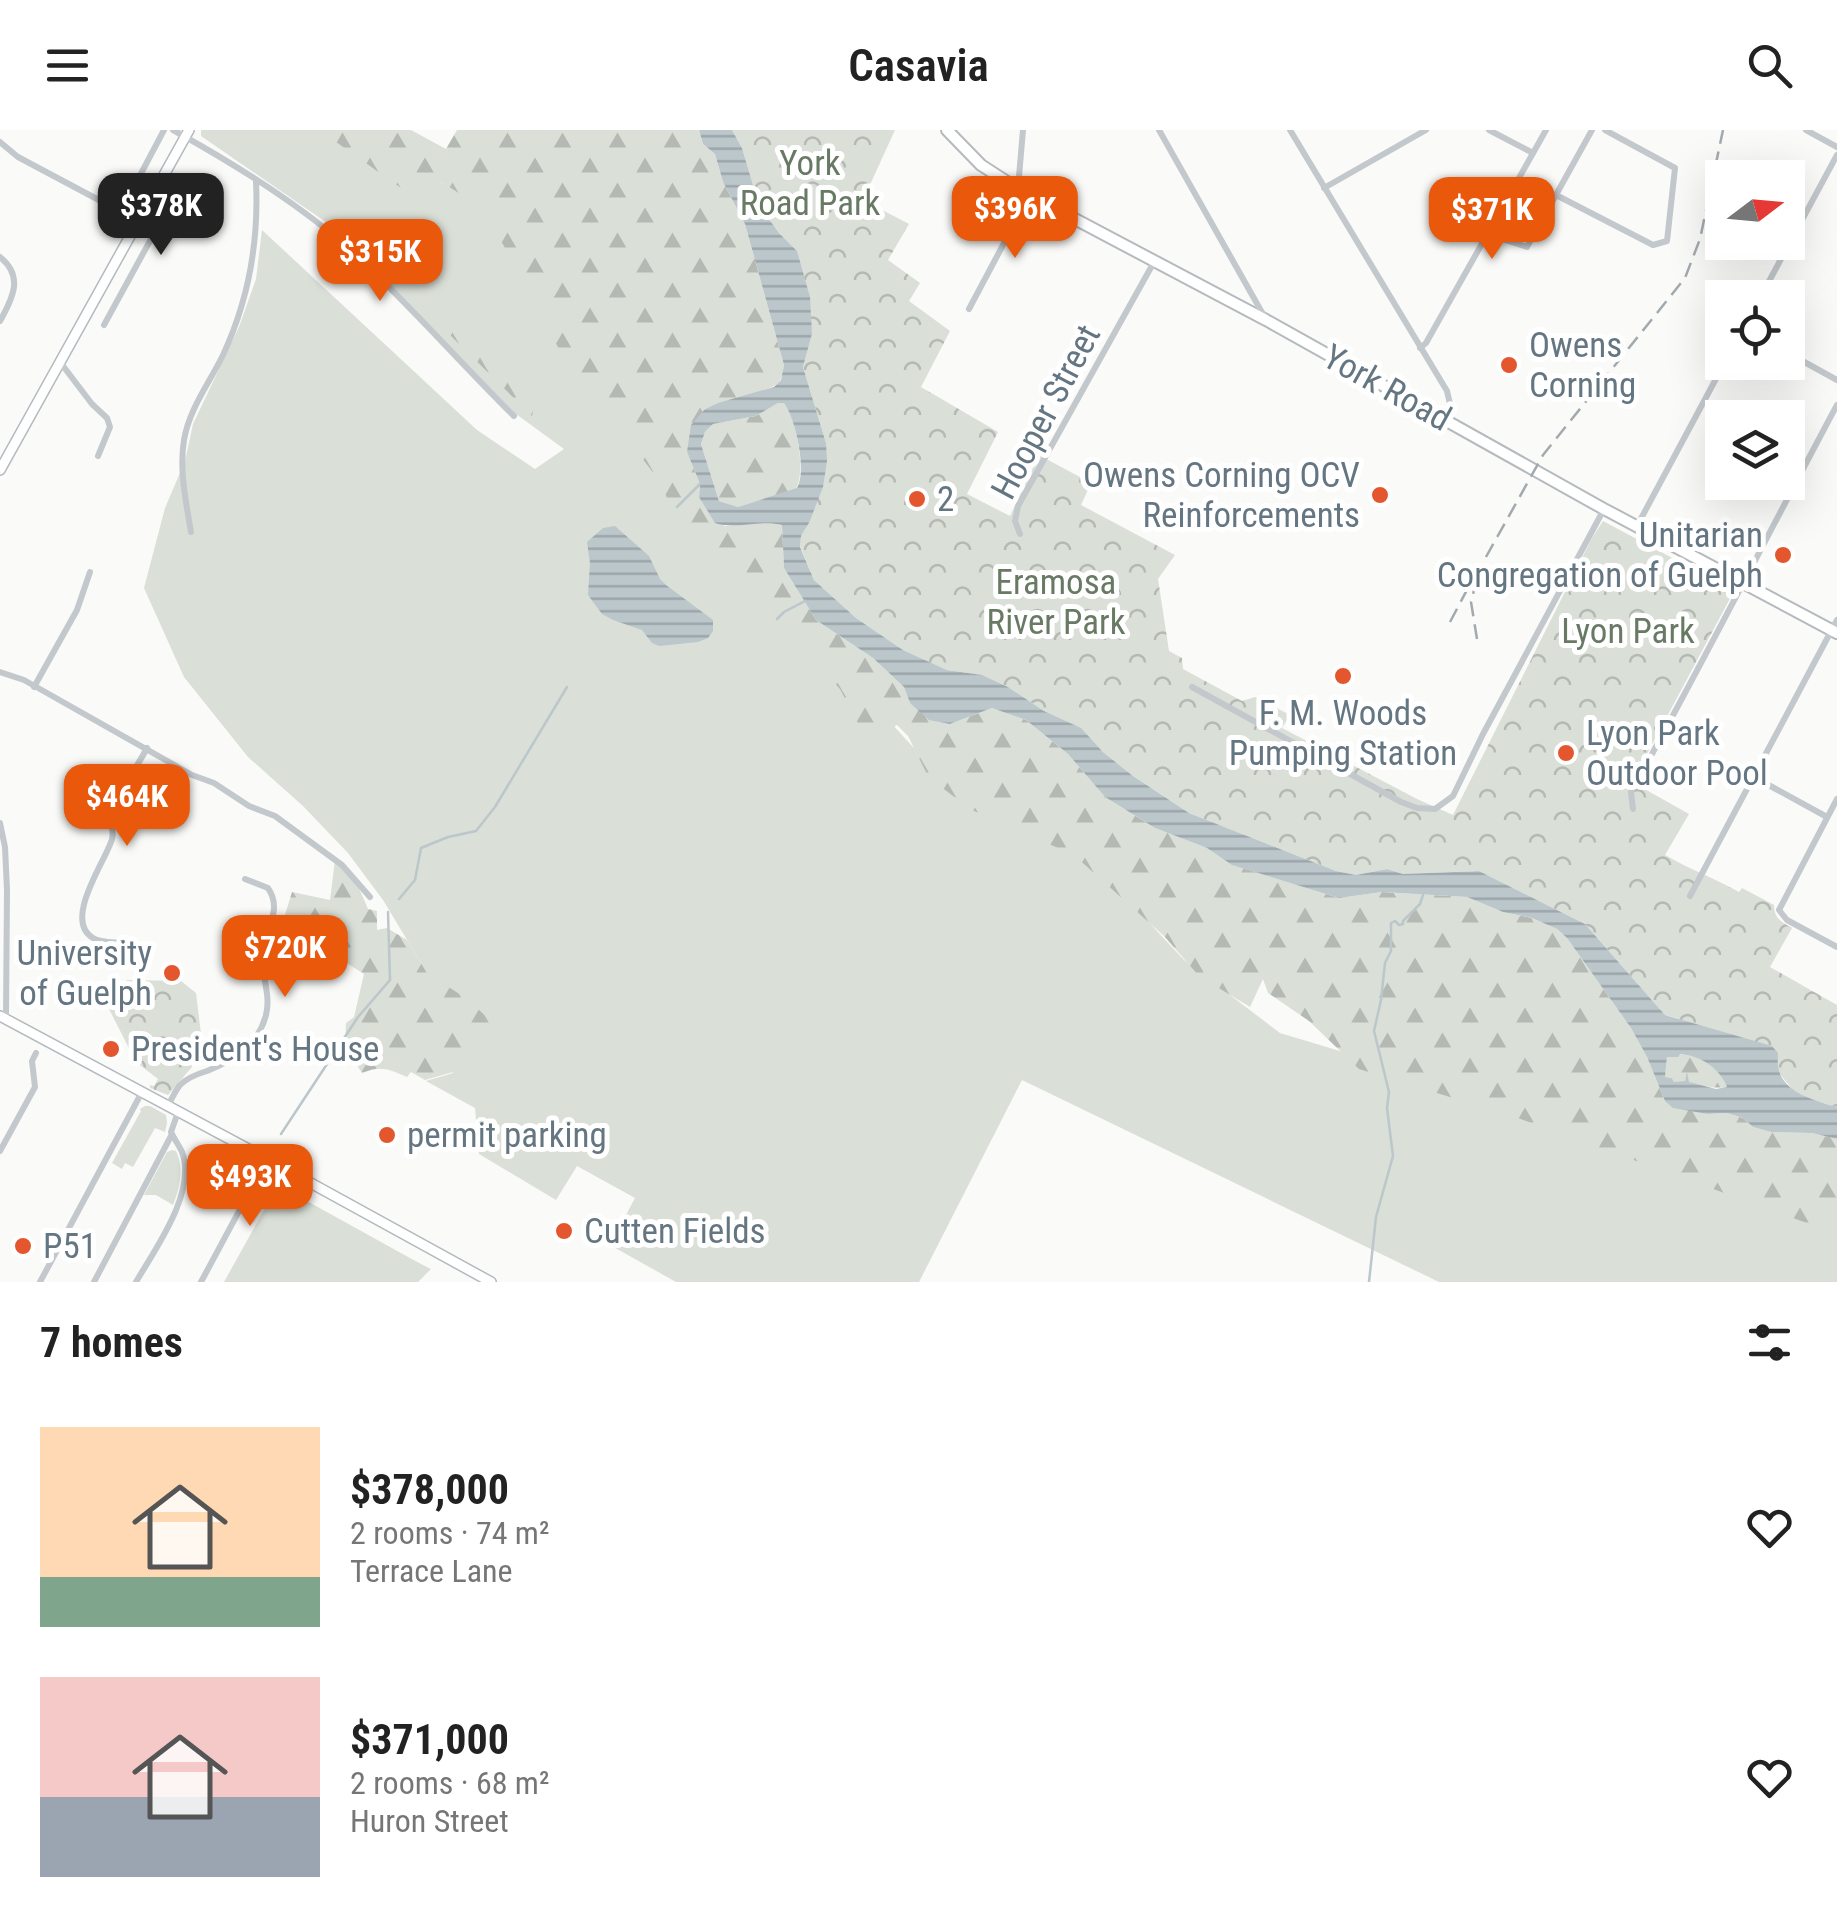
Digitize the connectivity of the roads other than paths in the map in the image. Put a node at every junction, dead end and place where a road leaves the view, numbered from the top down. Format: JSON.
{"nodes":[{"id":1,"x":164,"y":130,"type":"edge"},
{"id":2,"x":173,"y":130,"type":"edge"},
{"id":3,"x":948,"y":130,"type":"edge"},
{"id":4,"x":1023,"y":130,"type":"edge"},
{"id":5,"x":1160,"y":130,"type":"edge"},
{"id":6,"x":1290,"y":130,"type":"edge"},
{"id":7,"x":1426,"y":130,"type":"edge"},
{"id":8,"x":1489,"y":130,"type":"edge"},
{"id":9,"x":1546,"y":130,"type":"edge"},
{"id":10,"x":1592,"y":130,"type":"edge"},
{"id":11,"x":1605,"y":130,"type":"edge"},
{"id":12,"x":1806,"y":130,"type":"edge"},
{"id":13,"x":187,"y":133,"type":"edge"},
{"id":14,"x":0,"y":142,"type":"edge"},
{"id":15,"x":1837,"y":147,"type":"edge"},
{"id":16,"x":1533,"y":153,"type":"junction"},
{"id":17,"x":1837,"y":155,"type":"edge"},
{"id":18,"x":256,"y":180,"type":"junction"},
{"id":19,"x":1324,"y":188,"type":"junction"},
{"id":20,"x":1018,"y":189,"type":"junction"},
{"id":21,"x":1556,"y":195,"type":"junction"},
{"id":22,"x":1030,"y":196,"type":"junction"},
{"id":23,"x":148,"y":202,"type":"junction"},
{"id":24,"x":1487,"y":234,"type":"junction"},
{"id":25,"x":0,"y":256,"type":"edge"},
{"id":26,"x":1154,"y":261,"type":"junction"},
{"id":27,"x":1770,"y":280,"type":"edge"},
{"id":28,"x":969,"y":310,"type":"dead end"},
{"id":29,"x":1266,"y":320,"type":"junction"},
{"id":30,"x":0,"y":321,"type":"edge"},
{"id":31,"x":104,"y":325,"type":"dead end"},
{"id":32,"x":1420,"y":348,"type":"junction"},
{"id":33,"x":60,"y":361,"type":"junction"},
{"id":34,"x":1805,"y":362,"type":"edge"},
{"id":35,"x":1715,"y":380,"type":"edge"},
{"id":36,"x":1837,"y":380,"type":"edge"},
{"id":37,"x":1837,"y":405,"type":"edge"},
{"id":38,"x":514,"y":416,"type":"dead end"},
{"id":39,"x":1442,"y":418,"type":"junction"},
{"id":40,"x":98,"y":456,"type":"dead end"},
{"id":41,"x":0,"y":468,"type":"edge"},
{"id":42,"x":1604,"y":510,"type":"junction"},
{"id":43,"x":1636,"y":527,"type":"junction"},
{"id":44,"x":191,"y":532,"type":"dead end"},
{"id":45,"x":1020,"y":534,"type":"dead end"},
{"id":46,"x":90,"y":572,"type":"dead end"},
{"id":47,"x":1745,"y":583,"type":"junction"},
{"id":48,"x":1835,"y":628,"type":"edge"},
{"id":49,"x":0,"y":672,"type":"edge"},
{"id":50,"x":34,"y":686,"type":"junction"},
{"id":51,"x":1192,"y":688,"type":"dead end"},
{"id":52,"x":147,"y":748,"type":"junction"},
{"id":53,"x":1754,"y":777,"type":"junction"},
{"id":54,"x":1837,"y":799,"type":"edge"},
{"id":55,"x":1633,"y":809,"type":"dead end"},
{"id":56,"x":1827,"y":818,"type":"junction"},
{"id":57,"x":0,"y":823,"type":"edge"},
{"id":58,"x":244,"y":879,"type":"dead end"},
{"id":59,"x":1690,"y":896,"type":"dead end"},
{"id":60,"x":370,"y":897,"type":"dead end"},
{"id":61,"x":124,"y":943,"type":"dead end"},
{"id":62,"x":1837,"y":947,"type":"edge"},
{"id":63,"x":3,"y":1018,"type":"edge"},
{"id":64,"x":36,"y":1054,"type":"dead end"},
{"id":65,"x":142,"y":1092,"type":"junction"},
{"id":66,"x":168,"y":1106,"type":"junction"},
{"id":67,"x":178,"y":1112,"type":"junction"},
{"id":68,"x":171,"y":1136,"type":"junction"},
{"id":69,"x":0,"y":1151,"type":"edge"},
{"id":70,"x":267,"y":1159,"type":"junction"},
{"id":71,"x":472,"y":1272,"type":"junction"},
{"id":72,"x":40,"y":1282,"type":"edge"},
{"id":73,"x":94,"y":1282,"type":"edge"},
{"id":74,"x":136,"y":1282,"type":"edge"},
{"id":75,"x":201,"y":1282,"type":"edge"},
{"id":76,"x":466,"y":1282,"type":"edge"},
{"id":77,"x":490,"y":1282,"type":"edge"}],
"edges":[{"from":1,"to":14,"type":"street"},
{"from":2,"to":13,"type":"street"},
{"from":3,"to":20,"type":"main road","name":"York Road"},
{"from":4,"to":20,"type":"street"},
{"from":5,"to":29,"type":"street"},
{"from":6,"to":19,"type":"street"},
{"from":7,"to":19,"type":"street"},
{"from":8,"to":16,"type":"street"},
{"from":9,"to":16,"type":"street"},
{"from":10,"to":21,"type":"street"},
{"from":11,"to":21,"type":"street"},
{"from":12,"to":15,"type":"street"},
{"from":13,"to":18,"type":"street"},
{"from":13,"to":23,"type":"main road"},
{"from":16,"to":24,"type":"street"},
{"from":17,"to":27,"type":"street"},
{"from":18,"to":38,"type":"street"},
{"from":18,"to":44,"type":"street"},
{"from":19,"to":32,"type":"street"},
{"from":20,"to":22,"type":"main road","name":"York Road"},
{"from":21,"to":24,"type":"street"},
{"from":22,"to":26,"type":"main road","name":"York Road"},
{"from":22,"to":28,"type":"street"},
{"from":23,"to":31,"type":"street"},
{"from":23,"to":33,"type":"main road"},
{"from":24,"to":32,"type":"street"},
{"from":25,"to":30,"type":"street"},
{"from":26,"to":29,"type":"main road","name":"York Road"},
{"from":26,"to":45,"type":"street","name":"Hooper Street"},
{"from":29,"to":39,"type":"main road","name":"York Road"},
{"from":32,"to":39,"type":"street"},
{"from":33,"to":40,"type":"street"},
{"from":33,"to":41,"type":"main road"},
{"from":34,"to":36,"type":"street"},
{"from":35,"to":43,"type":"street"},
{"from":37,"to":47,"type":"street"},
{"from":39,"to":42,"type":"main road","name":"York Road"},
{"from":42,"to":43,"type":"main road","name":"York Road"},
{"from":42,"to":51,"type":"street"},
{"from":43,"to":47,"type":"main road","name":"York Road"},
{"from":46,"to":50,"type":"street"},
{"from":47,"to":48,"type":"main road","name":"York Road"},
{"from":47,"to":55,"type":"street"},
{"from":48,"to":53,"type":"street"},
{"from":49,"to":50,"type":"street"},
{"from":50,"to":52,"type":"street"},
{"from":52,"to":60,"type":"street"},
{"from":52,"to":61,"type":"street"},
{"from":53,"to":56,"type":"street"},
{"from":53,"to":59,"type":"street"},
{"from":54,"to":56,"type":"street"},
{"from":56,"to":62,"type":"street"},
{"from":57,"to":63,"type":"street"},
{"from":58,"to":66,"type":"street"},
{"from":63,"to":65,"type":"main road"},
{"from":64,"to":69,"type":"street"},
{"from":65,"to":66,"type":"main road"},
{"from":65,"to":72,"type":"street"},
{"from":66,"to":67,"type":"main road"},
{"from":67,"to":68,"type":"street"},
{"from":67,"to":70,"type":"main road"},
{"from":68,"to":73,"type":"street"},
{"from":68,"to":74,"type":"street"},
{"from":70,"to":71,"type":"main road"},
{"from":70,"to":75,"type":"street"},
{"from":71,"to":76,"type":"street"},
{"from":71,"to":77,"type":"main road"}]}
